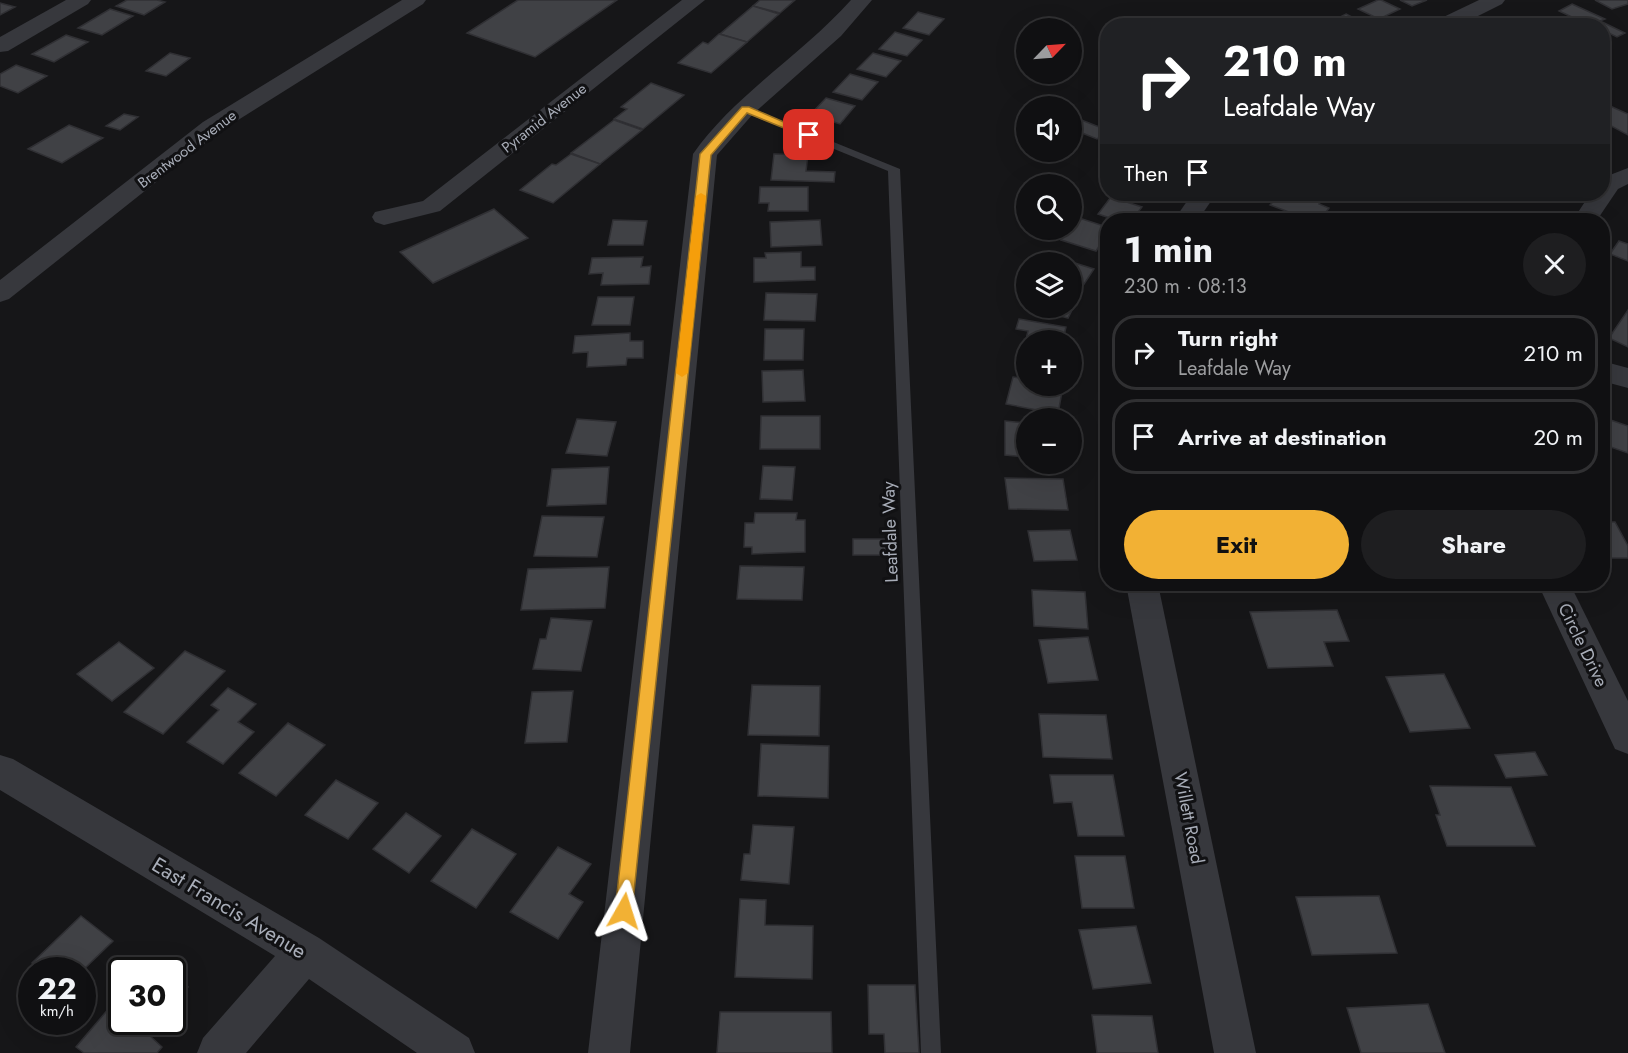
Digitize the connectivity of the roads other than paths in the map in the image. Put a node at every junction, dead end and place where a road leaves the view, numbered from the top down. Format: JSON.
{"nodes":[{"id":1,"x":81,"y":0,"type":"edge"},
{"id":2,"x":416,"y":0,"type":"edge"},
{"id":3,"x":695,"y":0,"type":"edge"},
{"id":4,"x":862,"y":0,"type":"edge"},
{"id":5,"x":1495,"y":0,"type":"edge"},
{"id":6,"x":1457,"y":18,"type":"edge"},
{"id":7,"x":0,"y":46,"type":"edge"},
{"id":8,"x":746,"y":109,"type":"junction"},
{"id":9,"x":1628,"y":175,"type":"edge"},
{"id":10,"x":1610,"y":184,"type":"edge"},
{"id":11,"x":384,"y":217,"type":"dead end"},
{"id":12,"x":0,"y":293,"type":"edge"},
{"id":13,"x":1610,"y":372,"type":"edge"},
{"id":14,"x":1628,"y":378,"type":"edge"},
{"id":15,"x":1143,"y":591,"type":"edge"},
{"id":16,"x":1557,"y":591,"type":"edge"},
{"id":17,"x":1628,"y":738,"type":"edge"},
{"id":18,"x":0,"y":771,"type":"edge"},
{"id":19,"x":305,"y":952,"type":"junction"},
{"id":20,"x":218,"y":1053,"type":"edge"},
{"id":21,"x":454,"y":1053,"type":"edge"},
{"id":22,"x":609,"y":1053,"type":"edge"},
{"id":23,"x":931,"y":1053,"type":"edge"},
{"id":24,"x":1235,"y":1053,"type":"edge"}],
"edges":[{"from":1,"to":7,"type":"street"},
{"from":2,"to":12,"type":"street","name":"Brentwood Avenue"},
{"from":3,"to":11,"type":"street","name":"Pyramid Avenue"},
{"from":4,"to":8,"type":"street"},
{"from":5,"to":6,"type":"street"},
{"from":8,"to":22,"type":"street"},
{"from":8,"to":23,"type":"lane","name":"Leafdale Way"},
{"from":9,"to":10,"type":"street"},
{"from":13,"to":14,"type":"street"},
{"from":15,"to":24,"type":"street","name":"Willett Road"},
{"from":16,"to":17,"type":"street","name":"Circle Drive"},
{"from":18,"to":19,"type":"street","name":"East Francis Avenue"},
{"from":19,"to":20,"type":"street"},
{"from":19,"to":21,"type":"street","name":"East Francis Avenue"}]}
